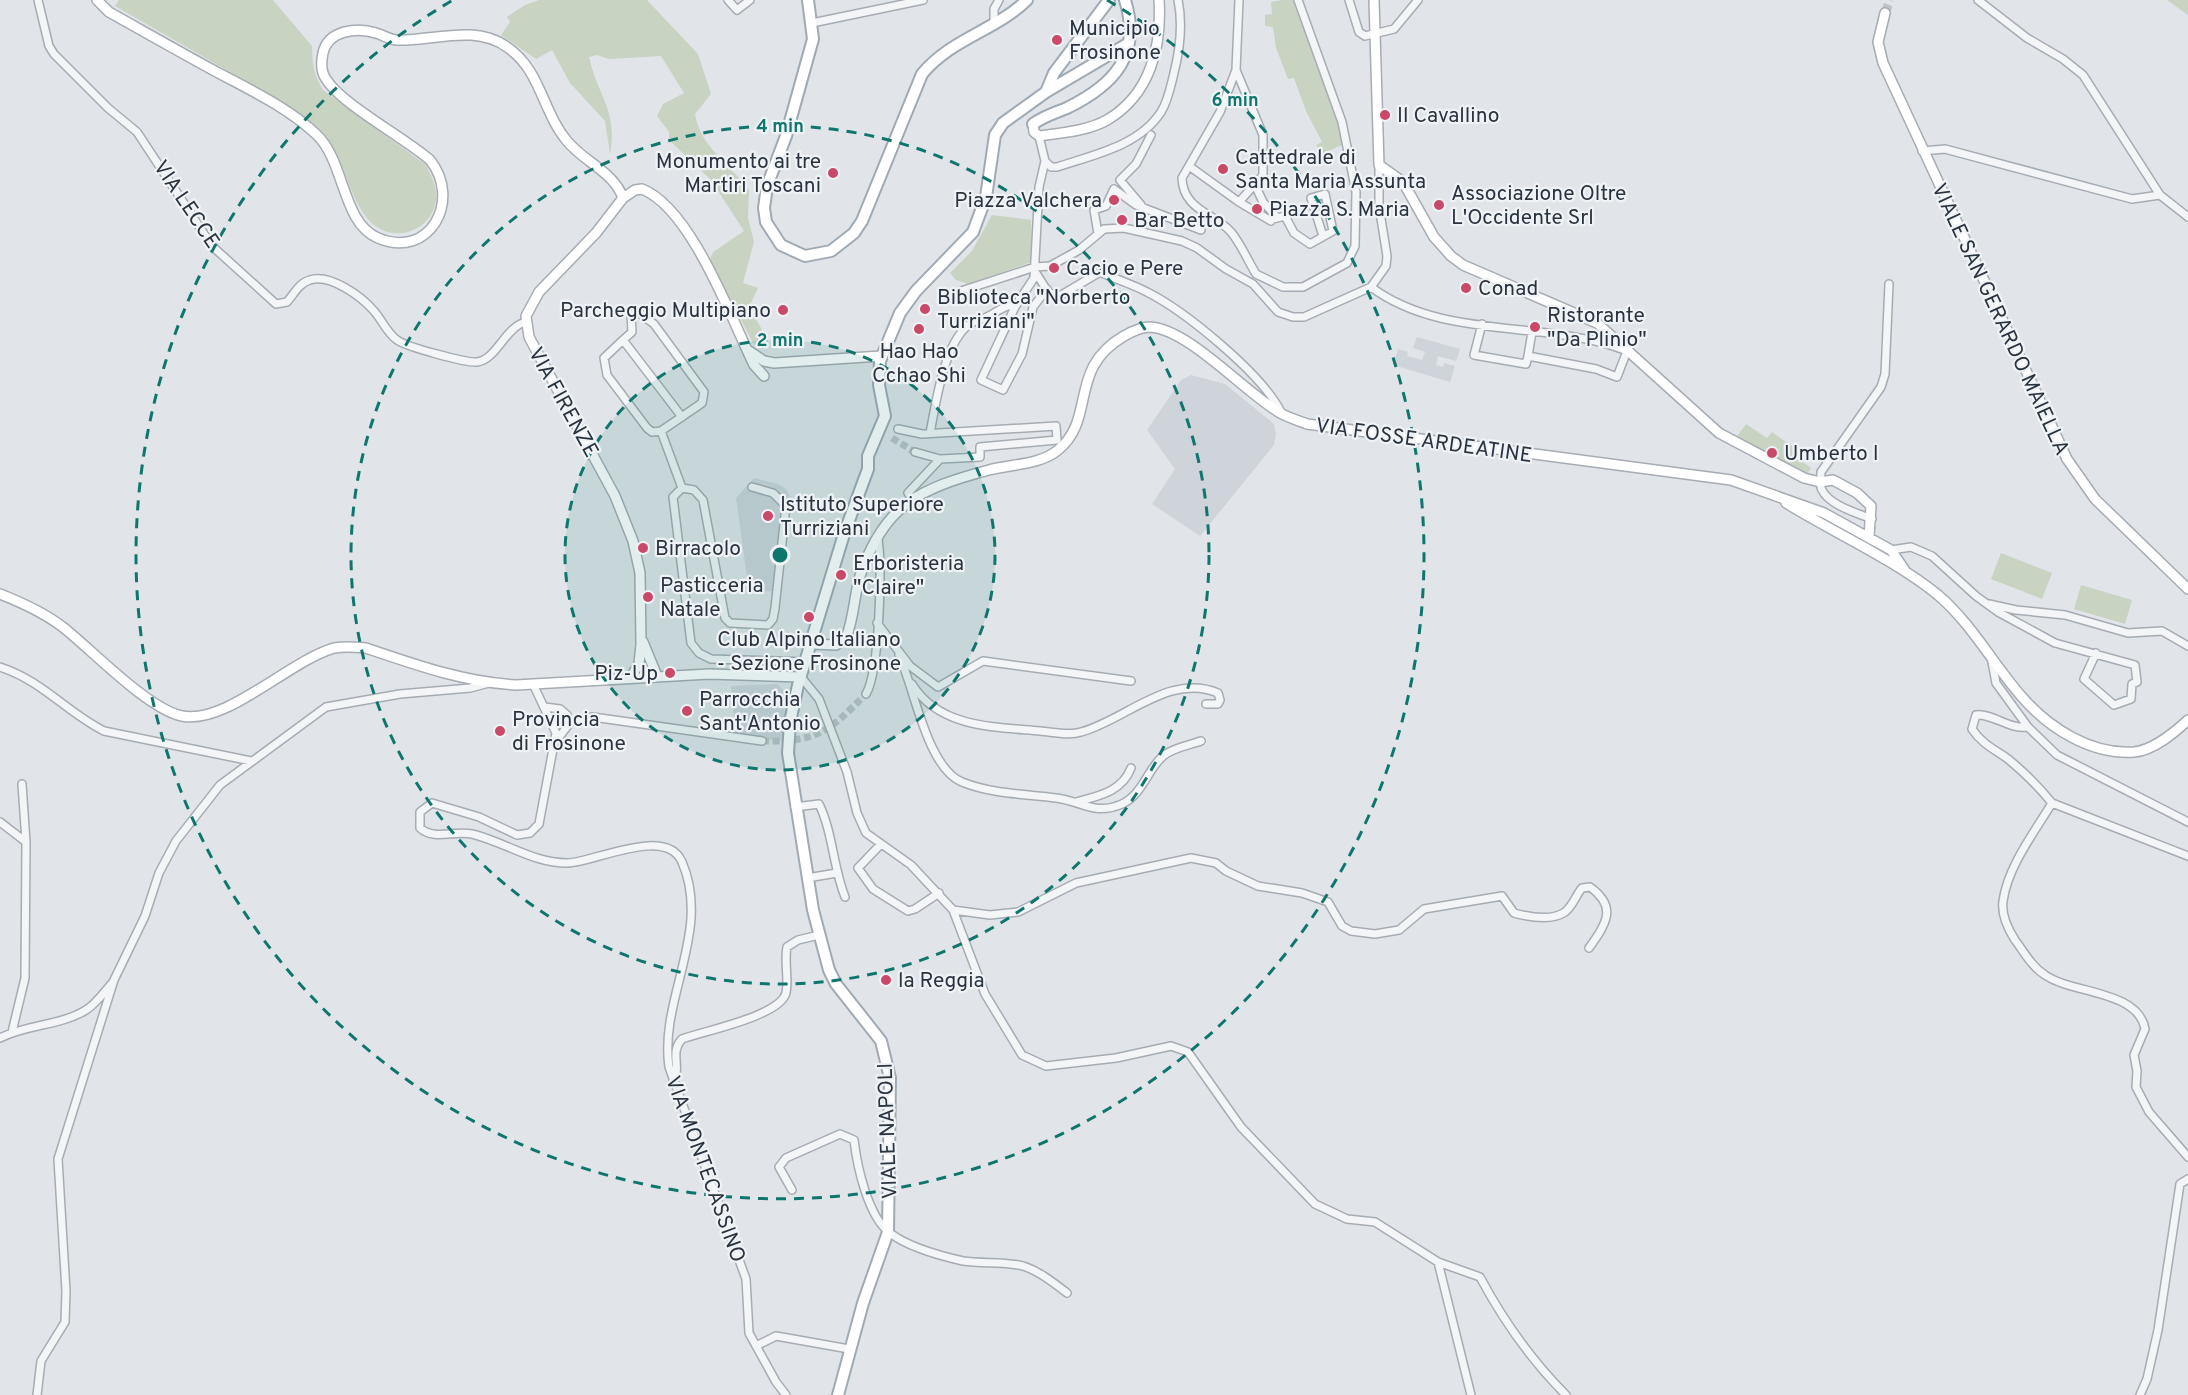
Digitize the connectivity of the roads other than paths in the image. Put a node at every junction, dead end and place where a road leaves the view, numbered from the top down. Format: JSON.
{"nodes":[{"id":1,"x":38,"y":0,"type":"edge"},
{"id":2,"x":97,"y":0,"type":"edge"},
{"id":3,"x":728,"y":0,"type":"edge"},
{"id":4,"x":750,"y":0,"type":"edge"},
{"id":5,"x":808,"y":0,"type":"edge"},
{"id":6,"x":923,"y":0,"type":"edge"},
{"id":7,"x":999,"y":0,"type":"edge"},
{"id":8,"x":1027,"y":0,"type":"edge"},
{"id":9,"x":1109,"y":0,"type":"edge"},
{"id":10,"x":1125,"y":0,"type":"edge"},
{"id":11,"x":1159,"y":0,"type":"edge"},
{"id":12,"x":1178,"y":0,"type":"edge"},
{"id":13,"x":1239,"y":0,"type":"edge"},
{"id":14,"x":1298,"y":0,"type":"edge"},
{"id":15,"x":1348,"y":0,"type":"edge"},
{"id":16,"x":1374,"y":0,"type":"edge"},
{"id":17,"x":1418,"y":0,"type":"edge"},
{"id":18,"x":1978,"y":0,"type":"edge"},
{"id":19,"x":1885,"y":13,"type":"tunnel mouth"},
{"id":20,"x":812,"y":23,"type":"junction"},
{"id":21,"x":994,"y":24,"type":"junction"},
{"id":22,"x":1376,"y":35,"type":"junction"},
{"id":23,"x":1129,"y":43,"type":"junction"},
{"id":24,"x":1236,"y":70,"type":"junction"},
{"id":25,"x":1046,"y":92,"type":"junction"},
{"id":26,"x":1034,"y":124,"type":"joint"},
{"id":27,"x":1151,"y":135,"type":"dead end"},
{"id":28,"x":1039,"y":136,"type":"junction"},
{"id":29,"x":1922,"y":151,"type":"junction"},
{"id":30,"x":1045,"y":161,"type":"junction"},
{"id":31,"x":1379,"y":165,"type":"junction"},
{"id":32,"x":1189,"y":166,"type":"junction"},
{"id":33,"x":1256,"y":184,"type":"junction"},
{"id":34,"x":2160,"y":195,"type":"junction"},
{"id":35,"x":623,"y":198,"type":"junction"},
{"id":36,"x":1239,"y":202,"type":"junction"},
{"id":37,"x":1141,"y":206,"type":"junction"},
{"id":38,"x":2188,"y":217,"type":"edge"},
{"id":39,"x":1273,"y":219,"type":"junction"},
{"id":40,"x":1201,"y":230,"type":"dead end"},
{"id":41,"x":1098,"y":234,"type":"junction"},
{"id":42,"x":1323,"y":236,"type":"junction"},
{"id":43,"x":1035,"y":267,"type":"junction"},
{"id":44,"x":1256,"y":274,"type":"junction"},
{"id":45,"x":1253,"y":284,"type":"junction"},
{"id":46,"x":1889,"y":284,"type":"dead end"},
{"id":47,"x":1371,"y":287,"type":"junction"},
{"id":48,"x":1047,"y":289,"type":"junction"},
{"id":49,"x":961,"y":291,"type":"dead end"},
{"id":50,"x":1017,"y":304,"type":"junction"},
{"id":51,"x":525,"y":322,"type":"junction"},
{"id":52,"x":1482,"y":324,"type":"junction"},
{"id":53,"x":1532,"y":332,"type":"junction"},
{"id":54,"x":623,"y":340,"type":"junction"},
{"id":55,"x":746,"y":349,"type":"junction"},
{"id":56,"x":1627,"y":351,"type":"junction"},
{"id":57,"x":881,"y":356,"type":"junction"},
{"id":58,"x":1528,"y":356,"type":"junction"},
{"id":59,"x":764,"y":376,"type":"dead end"},
{"id":60,"x":1282,"y":414,"type":"junction"},
{"id":61,"x":682,"y":417,"type":"junction"},
{"id":62,"x":898,"y":429,"type":"dead end"},
{"id":63,"x":661,"y":431,"type":"junction"},
{"id":64,"x":930,"y":434,"type":"junction"},
{"id":65,"x":915,"y":452,"type":"tunnel mouth"},
{"id":66,"x":940,"y":459,"type":"junction"},
{"id":67,"x":1820,"y":482,"type":"junction"},
{"id":68,"x":752,"y":487,"type":"dead end"},
{"id":69,"x":682,"y":488,"type":"junction"},
{"id":70,"x":1774,"y":495,"type":"junction"},
{"id":71,"x":912,"y":498,"type":"junction"},
{"id":72,"x":1872,"y":519,"type":"junction"},
{"id":73,"x":1869,"y":537,"type":"junction"},
{"id":74,"x":878,"y":538,"type":"junction"},
{"id":75,"x":1891,"y":550,"type":"junction"},
{"id":76,"x":1906,"y":572,"type":"junction"},
{"id":77,"x":2188,"y":589,"type":"edge"},
{"id":78,"x":0,"y":594,"type":"edge"},
{"id":79,"x":1987,"y":603,"type":"junction"},
{"id":80,"x":877,"y":623,"type":"junction"},
{"id":81,"x":641,"y":634,"type":"junction"},
{"id":82,"x":812,"y":644,"type":"junction"},
{"id":83,"x":2188,"y":646,"type":"edge"},
{"id":84,"x":2096,"y":653,"type":"junction"},
{"id":85,"x":899,"y":654,"type":"junction"},
{"id":86,"x":1990,"y":654,"type":"junction"},
{"id":87,"x":806,"y":662,"type":"junction"},
{"id":88,"x":0,"y":667,"type":"edge"},
{"id":89,"x":905,"y":671,"type":"junction"},
{"id":90,"x":657,"y":676,"type":"junction"},
{"id":91,"x":631,"y":677,"type":"junction"},
{"id":92,"x":801,"y":677,"type":"junction"},
{"id":93,"x":1131,"y":681,"type":"dead end"},
{"id":94,"x":489,"y":683,"type":"junction"},
{"id":95,"x":533,"y":684,"type":"junction"},
{"id":96,"x":866,"y":694,"type":"tunnel mouth"},
{"id":97,"x":1206,"y":704,"type":"dead end"},
{"id":98,"x":545,"y":707,"type":"junction"},
{"id":99,"x":550,"y":717,"type":"junction"},
{"id":100,"x":2188,"y":720,"type":"edge"},
{"id":101,"x":569,"y":724,"type":"junction"},
{"id":102,"x":2028,"y":727,"type":"junction"},
{"id":103,"x":762,"y":741,"type":"tunnel mouth"},
{"id":104,"x":1201,"y":741,"type":"dead end"},
{"id":105,"x":556,"y":742,"type":"junction"},
{"id":106,"x":251,"y":761,"type":"junction"},
{"id":107,"x":1131,"y":768,"type":"dead end"},
{"id":108,"x":22,"y":784,"type":"dead end"},
{"id":109,"x":1076,"y":802,"type":"junction"},
{"id":110,"x":2052,"y":803,"type":"junction"},
{"id":111,"x":795,"y":807,"type":"junction"},
{"id":112,"x":0,"y":822,"type":"edge"},
{"id":113,"x":2188,"y":822,"type":"edge"},
{"id":114,"x":26,"y":842,"type":"junction"},
{"id":115,"x":880,"y":845,"type":"junction"},
{"id":116,"x":2188,"y":856,"type":"edge"},
{"id":117,"x":837,"y":873,"type":"junction"},
{"id":118,"x":807,"y":878,"type":"junction"},
{"id":119,"x":939,"y":893,"type":"junction"},
{"id":120,"x":845,"y":897,"type":"dead end"},
{"id":121,"x":953,"y":910,"type":"junction"},
{"id":122,"x":819,"y":935,"type":"junction"},
{"id":123,"x":1589,"y":948,"type":"dead end"},
{"id":124,"x":114,"y":981,"type":"junction"},
{"id":125,"x":12,"y":1032,"type":"junction"},
{"id":126,"x":0,"y":1038,"type":"edge"},
{"id":127,"x":673,"y":1081,"type":"junction"},
{"id":128,"x":2188,"y":1157,"type":"edge"},
{"id":129,"x":2188,"y":1179,"type":"edge"},
{"id":130,"x":792,"y":1190,"type":"dead end"},
{"id":131,"x":888,"y":1232,"type":"junction"},
{"id":132,"x":1438,"y":1262,"type":"junction"},
{"id":133,"x":1067,"y":1293,"type":"dead end"},
{"id":134,"x":756,"y":1346,"type":"junction"},
{"id":135,"x":849,"y":1349,"type":"junction"},
{"id":136,"x":37,"y":1395,"type":"edge"},
{"id":137,"x":786,"y":1395,"type":"edge"},
{"id":138,"x":838,"y":1395,"type":"edge"},
{"id":139,"x":1471,"y":1395,"type":"edge"},
{"id":140,"x":1566,"y":1395,"type":"edge"},
{"id":141,"x":2140,"y":1395,"type":"edge"}],
"edges":[{"from":1,"to":51,"type":"street","name":"VIA LECCE"},
{"from":2,"to":35,"type":"main road"},
{"from":3,"to":4,"type":"street"},
{"from":5,"to":20,"type":"main road"},
{"from":6,"to":20,"type":"street"},
{"from":7,"to":21,"type":"street"},
{"from":8,"to":21,"type":"main road"},
{"from":9,"to":25,"type":"main road"},
{"from":10,"to":23,"type":"main road"},
{"from":11,"to":28,"type":"main road"},
{"from":12,"to":30,"type":"street"},
{"from":13,"to":24,"type":"street"},
{"from":14,"to":44,"type":"street"},
{"from":15,"to":22,"type":"street"},
{"from":16,"to":22,"type":"main road"},
{"from":17,"to":22,"type":"street"},
{"from":18,"to":34,"type":"street"},
{"from":19,"to":29,"type":"main road","name":"VIALE SAN GERARDO MAIELLA"},
{"from":20,"to":21,"type":"main road"},
{"from":22,"to":31,"type":"main road"},
{"from":23,"to":25,"type":"main road"},
{"from":23,"to":26,"type":"main road"},
{"from":24,"to":32,"type":"street"},
{"from":24,"to":33,"type":"street"},
{"from":25,"to":57,"type":"main road"},
{"from":26,"to":28,"type":"main road"},
{"from":27,"to":37,"type":"street"},
{"from":28,"to":30,"type":"street"},
{"from":29,"to":34,"type":"street"},
{"from":29,"to":77,"type":"main road","name":"VIALE SAN GERARDO MAIELLA"},
{"from":30,"to":43,"type":"street"},
{"from":31,"to":47,"type":"street"},
{"from":31,"to":56,"type":"main road"},
{"from":32,"to":36,"type":"street"},
{"from":32,"to":44,"type":"street"},
{"from":33,"to":36,"type":"street"},
{"from":33,"to":39,"type":"street"},
{"from":34,"to":38,"type":"street"},
{"from":35,"to":51,"type":"main road","name":"VIA FIRENZE"},
{"from":35,"to":55,"type":"main road"},
{"from":36,"to":39,"type":"street"},
{"from":37,"to":40,"type":"street"},
{"from":37,"to":41,"type":"street"},
{"from":39,"to":42,"type":"street"},
{"from":41,"to":43,"type":"street"},
{"from":41,"to":45,"type":"street"},
{"from":42,"to":42,"type":"street"},
{"from":43,"to":48,"type":"street"},
{"from":43,"to":49,"type":"street"},
{"from":43,"to":50,"type":"street"},
{"from":44,"to":45,"type":"street"},
{"from":45,"to":47,"type":"street"},
{"from":46,"to":67,"type":"street"},
{"from":47,"to":52,"type":"street"},
{"from":48,"to":50,"type":"street"},
{"from":48,"to":60,"type":"street"},
{"from":50,"to":64,"type":"street"},
{"from":51,"to":81,"type":"main road","name":"VIA FIRENZE"},
{"from":52,"to":53,"type":"street"},
{"from":52,"to":58,"type":"street"},
{"from":53,"to":56,"type":"street"},
{"from":53,"to":58,"type":"street"},
{"from":54,"to":61,"type":"street"},
{"from":54,"to":61,"type":"street"},
{"from":54,"to":63,"type":"street"},
{"from":55,"to":57,"type":"main road"},
{"from":55,"to":59,"type":"main road"},
{"from":56,"to":58,"type":"street"},
{"from":56,"to":67,"type":"main road"},
{"from":57,"to":82,"type":"main road","name":"VIALE NAPOLI"},
{"from":60,"to":70,"type":"main road","name":"VIA FOSSE ARDEATINE"},
{"from":60,"to":71,"type":"main road","name":"VIA FOSSE ARDEATINE"},
{"from":61,"to":63,"type":"street"},
{"from":62,"to":64,"type":"street"},
{"from":63,"to":69,"type":"street"},
{"from":64,"to":66,"type":"street"},
{"from":65,"to":66,"type":"street"},
{"from":66,"to":71,"type":"street"},
{"from":67,"to":72,"type":"street"},
{"from":67,"to":72,"type":"main road"},
{"from":68,"to":69,"type":"street"},
{"from":69,"to":87,"type":"street"},
{"from":70,"to":73,"type":"main road","name":"VIA FOSSE ARDEATINE"},
{"from":70,"to":76,"type":"main road"},
{"from":71,"to":74,"type":"main road","name":"VIA FOSSE ARDEATINE"},
{"from":72,"to":73,"type":"main road"},
{"from":73,"to":75,"type":"main road","name":"VIA FOSSE ARDEATINE"},
{"from":74,"to":80,"type":"street"},
{"from":74,"to":82,"type":"main road","name":"VIA FOSSE ARDEATINE"},
{"from":75,"to":76,"type":"main road"},
{"from":75,"to":79,"type":"street"},
{"from":76,"to":86,"type":"main road"},
{"from":78,"to":94,"type":"main road"},
{"from":79,"to":83,"type":"street"},
{"from":79,"to":84,"type":"street"},
{"from":80,"to":85,"type":"street"},
{"from":80,"to":96,"type":"street"},
{"from":81,"to":90,"type":"main road"},
{"from":81,"to":91,"type":"main road","name":"VIA FIRENZE"},
{"from":82,"to":87,"type":"main road","name":"VIALE NAPOLI"},
{"from":84,"to":84,"type":"street"},
{"from":85,"to":89,"type":"street"},
{"from":85,"to":93,"type":"street"},
{"from":86,"to":100,"type":"main road"},
{"from":86,"to":102,"type":"street"},
{"from":87,"to":92,"type":"main road","name":"VIALE NAPOLI"},
{"from":88,"to":106,"type":"street"},
{"from":89,"to":97,"type":"street"},
{"from":89,"to":109,"type":"street"},
{"from":90,"to":91,"type":"main road"},
{"from":90,"to":92,"type":"main road"},
{"from":91,"to":95,"type":"main road"},
{"from":92,"to":111,"type":"main road","name":"VIALE NAPOLI"},
{"from":92,"to":115,"type":"street"},
{"from":94,"to":95,"type":"main road"},
{"from":94,"to":106,"type":"street"},
{"from":95,"to":98,"type":"street","name":"VIA MONTECASSINO"},
{"from":98,"to":99,"type":"street","name":"VIA MONTECASSINO"},
{"from":98,"to":101,"type":"street"},
{"from":99,"to":101,"type":"street"},
{"from":99,"to":105,"type":"street","name":"VIA MONTECASSINO"},
{"from":101,"to":103,"type":"street"},
{"from":101,"to":105,"type":"street"},
{"from":102,"to":110,"type":"street"},
{"from":102,"to":113,"type":"street"},
{"from":104,"to":109,"type":"street"},
{"from":105,"to":127,"type":"street","name":"VIA MONTECASSINO"},
{"from":106,"to":124,"type":"street"},
{"from":107,"to":109,"type":"street"},
{"from":108,"to":114,"type":"street"},
{"from":110,"to":116,"type":"street"},
{"from":110,"to":128,"type":"street"},
{"from":111,"to":117,"type":"street"},
{"from":111,"to":118,"type":"main road","name":"VIALE NAPOLI"},
{"from":112,"to":114,"type":"street"},
{"from":114,"to":125,"type":"street"},
{"from":115,"to":119,"type":"street"},
{"from":115,"to":119,"type":"street"},
{"from":117,"to":118,"type":"street"},
{"from":117,"to":120,"type":"street"},
{"from":118,"to":122,"type":"main road","name":"VIALE NAPOLI"},
{"from":119,"to":121,"type":"street"},
{"from":121,"to":123,"type":"street"},
{"from":121,"to":132,"type":"street"},
{"from":122,"to":127,"type":"street"},
{"from":122,"to":131,"type":"main road","name":"VIALE NAPOLI"},
{"from":124,"to":125,"type":"street"},
{"from":124,"to":136,"type":"street"},
{"from":125,"to":126,"type":"street"},
{"from":127,"to":134,"type":"street","name":"VIA MONTECASSINO"},
{"from":129,"to":141,"type":"street"},
{"from":130,"to":131,"type":"street"},
{"from":131,"to":133,"type":"street"},
{"from":131,"to":135,"type":"main road","name":"VIALE NAPOLI"},
{"from":132,"to":139,"type":"street"},
{"from":132,"to":140,"type":"street"},
{"from":134,"to":135,"type":"street"},
{"from":134,"to":137,"type":"street","name":"VIA MONTECASSINO"},
{"from":135,"to":138,"type":"main road","name":"VIALE NAPOLI"}]}
